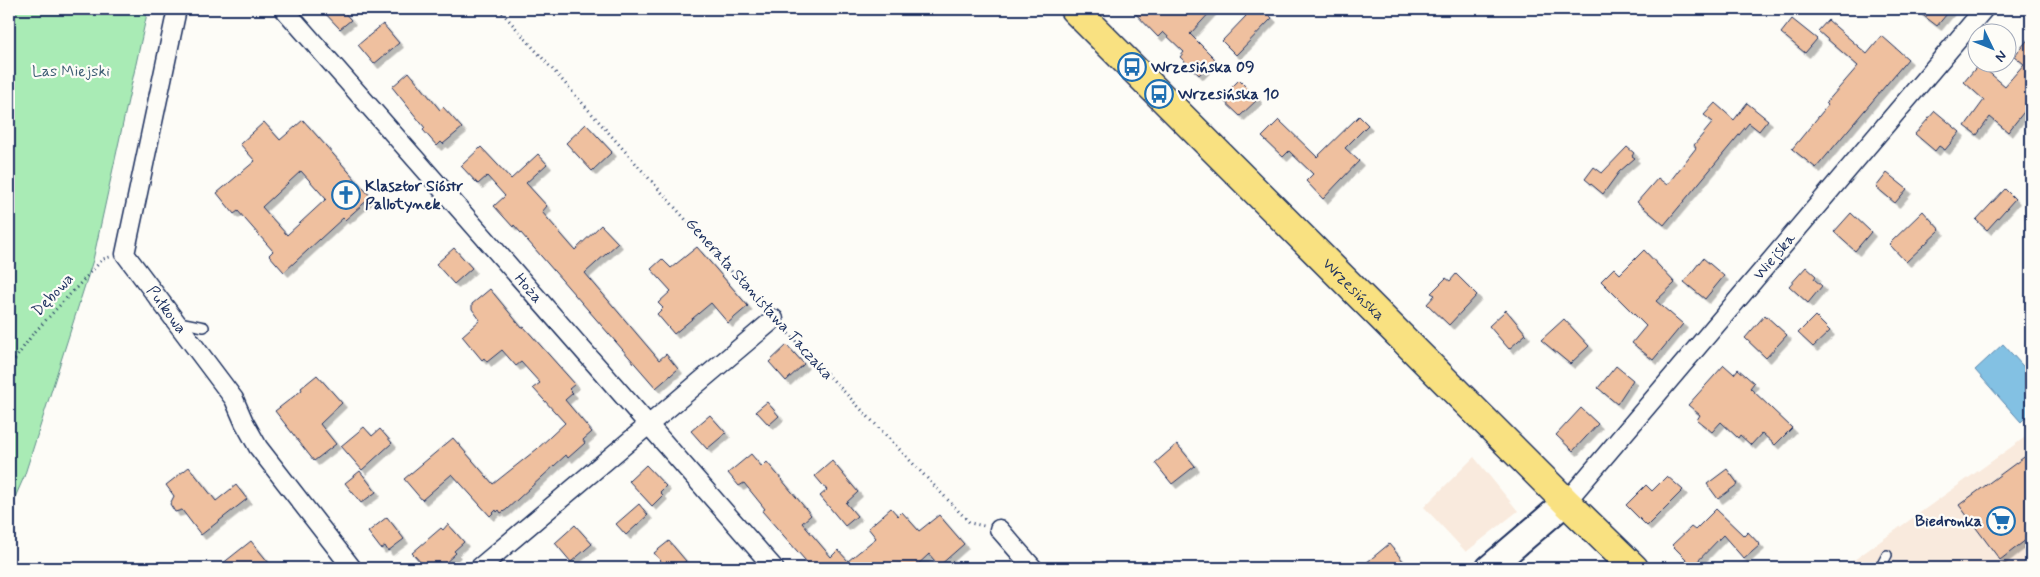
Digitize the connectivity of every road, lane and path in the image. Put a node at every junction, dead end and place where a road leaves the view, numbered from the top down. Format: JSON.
{"nodes":[{"id":1,"x":177,"y":9,"type":"edge"},
{"id":2,"x":284,"y":9,"type":"edge"},
{"id":3,"x":499,"y":9,"type":"edge"},
{"id":4,"x":1074,"y":9,"type":"edge"},
{"id":5,"x":1984,"y":9,"type":"edge"},
{"id":6,"x":126,"y":254,"type":"junction"},
{"id":7,"x":774,"y":319,"type":"junction"},
{"id":8,"x":176,"y":321,"type":"junction"},
{"id":9,"x":204,"y":327,"type":"dead end"},
{"id":10,"x":9,"y":368,"type":"edge"},
{"id":11,"x":649,"y":424,"type":"junction"},
{"id":12,"x":1566,"y":502,"type":"junction"},
{"id":13,"x":999,"y":529,"type":"joint"},
{"id":14,"x":1887,"y":555,"type":"dead end"},
{"id":15,"x":352,"y":568,"type":"edge"},
{"id":16,"x":480,"y":568,"type":"edge"},
{"id":17,"x":774,"y":568,"type":"edge"},
{"id":18,"x":1033,"y":568,"type":"edge"},
{"id":19,"x":1489,"y":568,"type":"edge"},
{"id":20,"x":1634,"y":568,"type":"edge"},
{"id":21,"x":1880,"y":568,"type":"edge"}],
"edges":[{"from":1,"to":6,"type":"street"},
{"from":2,"to":11,"type":"street","name":"Hoża"},
{"from":3,"to":7,"type":"path","name":"Generała Stanisława Taczaka"},
{"from":4,"to":12,"type":"main road","name":"Wrzesińska"},
{"from":5,"to":12,"type":"street","name":"Wiejska"},
{"from":6,"to":8,"type":"street","name":"Pułkowa"},
{"from":6,"to":10,"type":"path","name":"Dębowa"},
{"from":7,"to":11,"type":"street"},
{"from":7,"to":13,"type":"path","name":"Generała Stanisława Taczaka"},
{"from":8,"to":9,"type":"lane"},
{"from":8,"to":15,"type":"street","name":"Pułkowa"},
{"from":11,"to":16,"type":"street"},
{"from":11,"to":17,"type":"street","name":"Hoża"},
{"from":12,"to":19,"type":"street"},
{"from":12,"to":20,"type":"main road","name":"Wrzesińska"},
{"from":13,"to":18,"type":"street"},
{"from":14,"to":21,"type":"lane"}]}
